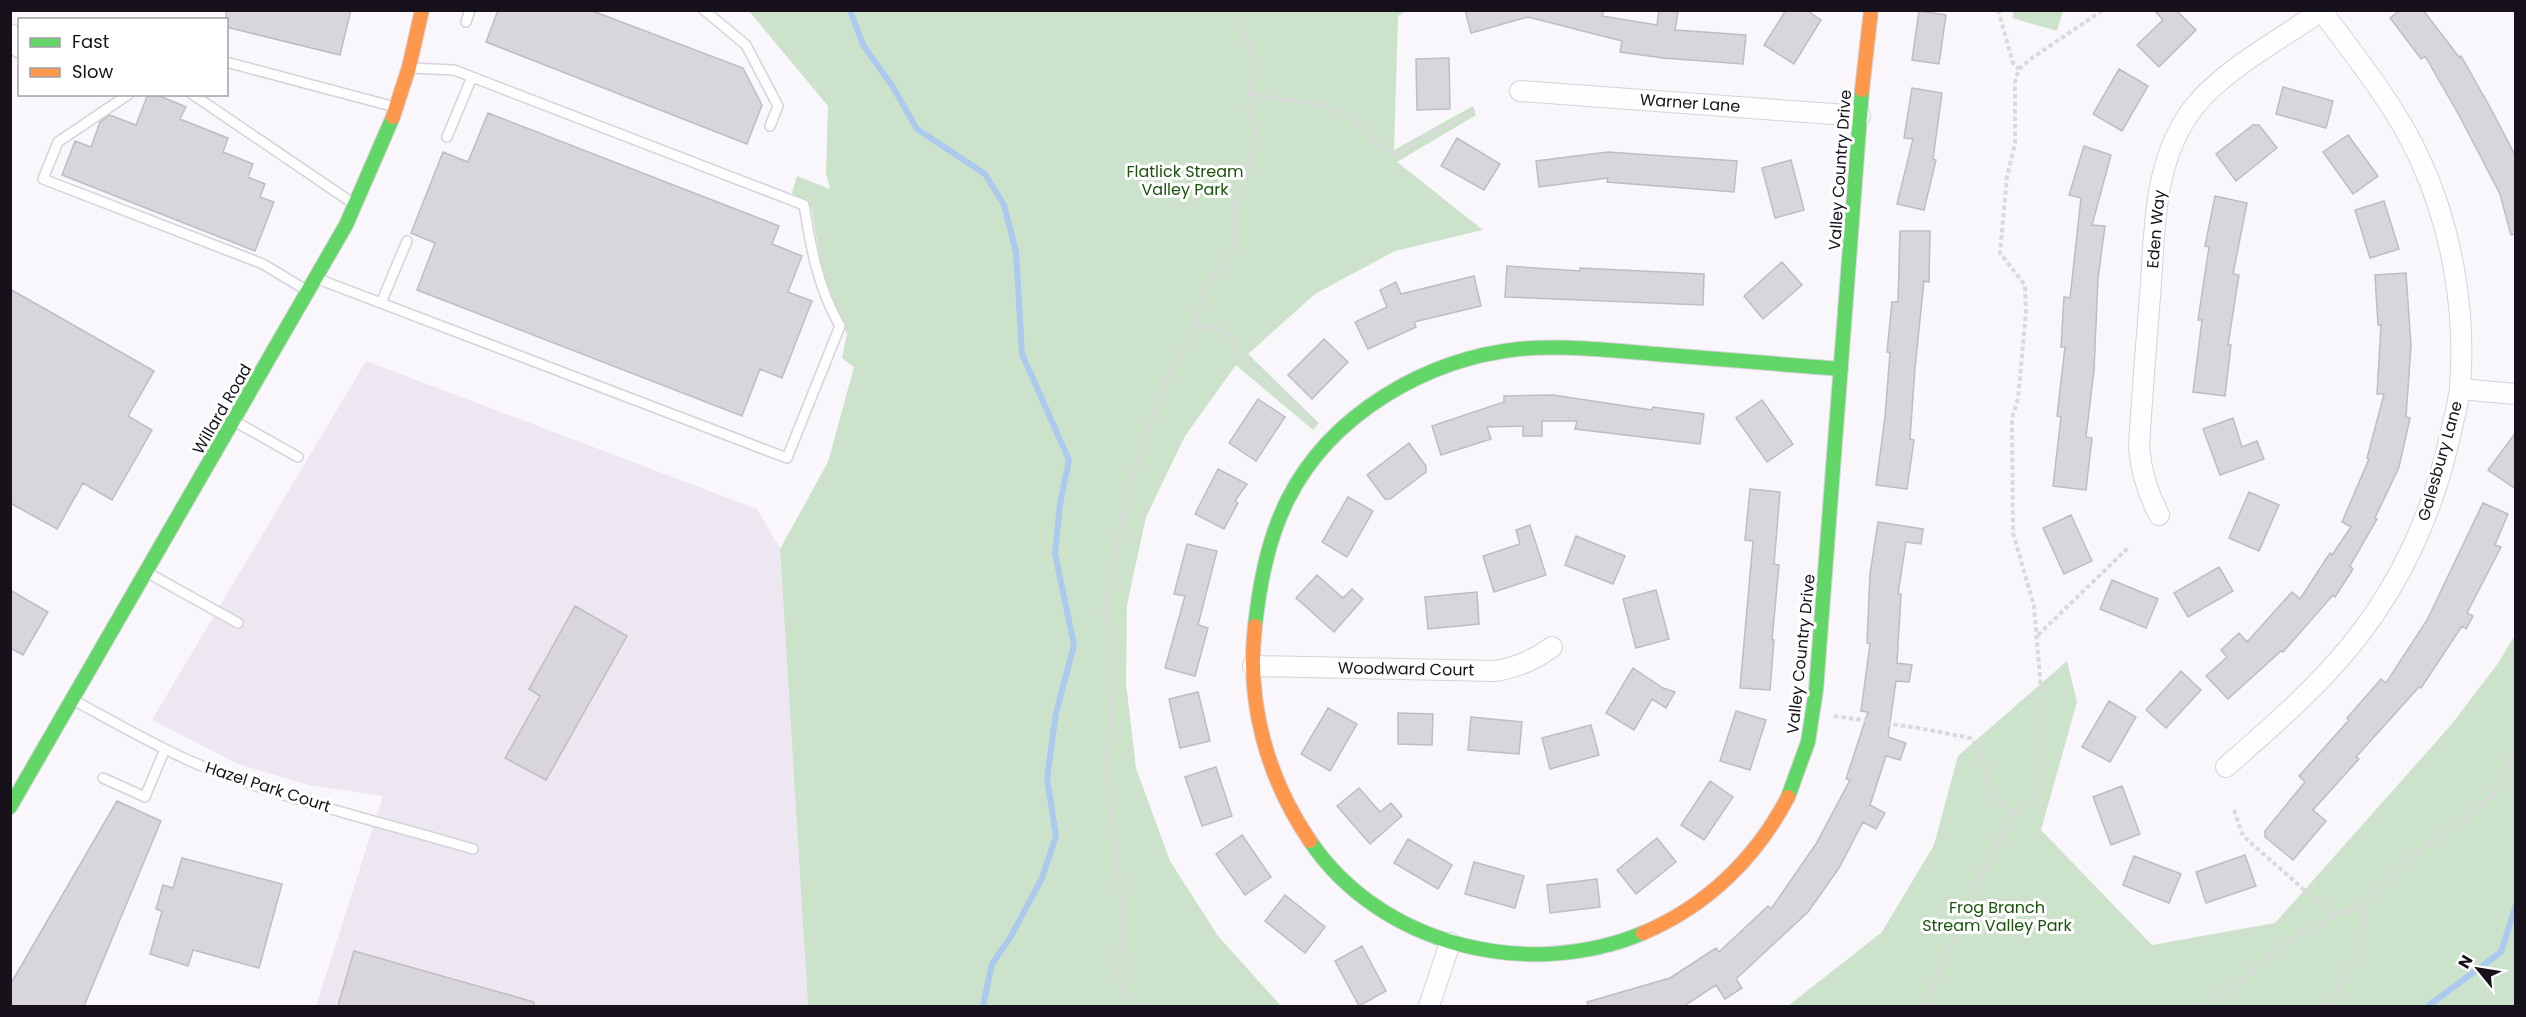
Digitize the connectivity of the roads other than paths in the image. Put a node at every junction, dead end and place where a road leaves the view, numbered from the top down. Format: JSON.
{"nodes":[{"id":1,"x":422,"y":10,"type":"edge"},
{"id":2,"x":470,"y":10,"type":"edge"},
{"id":3,"x":704,"y":10,"type":"edge"},
{"id":4,"x":1871,"y":10,"type":"edge"},
{"id":5,"x":2321,"y":11,"type":"edge"},
{"id":6,"x":466,"y":22,"type":"dead end"},
{"id":7,"x":228,"y":63,"type":"edge"},
{"id":8,"x":410,"y":68,"type":"junction"},
{"id":9,"x":471,"y":77,"type":"junction"},
{"id":10,"x":1520,"y":91,"type":"dead end"},
{"id":11,"x":126,"y":96,"type":"edge"},
{"id":12,"x":195,"y":96,"type":"edge"},
{"id":13,"x":397,"y":108,"type":"junction"},
{"id":14,"x":1860,"y":116,"type":"junction"},
{"id":15,"x":770,"y":126,"type":"dead end"},
{"id":16,"x":447,"y":137,"type":"dead end"},
{"id":17,"x":356,"y":205,"type":"junction"},
{"id":18,"x":407,"y":241,"type":"dead end"},
{"id":19,"x":316,"y":278,"type":"junction"},
{"id":20,"x":308,"y":291,"type":"junction"},
{"id":21,"x":381,"y":303,"type":"junction"},
{"id":22,"x":1840,"y":369,"type":"junction"},
{"id":23,"x":2460,"y":389,"type":"junction"},
{"id":24,"x":2516,"y":394,"type":"edge"},
{"id":25,"x":234,"y":421,"type":"junction"},
{"id":26,"x":298,"y":457,"type":"dead end"},
{"id":27,"x":2159,"y":515,"type":"dead end"},
{"id":28,"x":146,"y":572,"type":"junction"},
{"id":29,"x":238,"y":623,"type":"dead end"},
{"id":30,"x":1552,"y":647,"type":"dead end"},
{"id":31,"x":1253,"y":666,"type":"junction"},
{"id":32,"x":73,"y":699,"type":"junction"},
{"id":33,"x":165,"y":749,"type":"junction"},
{"id":34,"x":2226,"y":767,"type":"dead end"},
{"id":35,"x":103,"y":778,"type":"dead end"},
{"id":36,"x":10,"y":807,"type":"edge"},
{"id":37,"x":474,"y":849,"type":"dead end"},
{"id":38,"x":1450,"y":943,"type":"junction"},
{"id":39,"x":1429,"y":1006,"type":"edge"}],
"edges":[{"from":1,"to":8,"type":"street","name":"Willard Road"},
{"from":2,"to":6,"type":"lane"},
{"from":3,"to":15,"type":"lane"},
{"from":4,"to":14,"type":"street","name":"Valley Country Drive"},
{"from":5,"to":23,"type":"street","name":"Galesbury Lane"},
{"from":5,"to":27,"type":"street","name":"Eden Way"},
{"from":7,"to":13,"type":"lane"},
{"from":8,"to":9,"type":"lane"},
{"from":8,"to":13,"type":"street","name":"Willard Road"},
{"from":9,"to":16,"type":"lane"},
{"from":9,"to":21,"type":"lane"},
{"from":10,"to":14,"type":"street","name":"Warner Lane"},
{"from":11,"to":20,"type":"lane"},
{"from":12,"to":17,"type":"lane"},
{"from":13,"to":17,"type":"street","name":"Willard Road"},
{"from":14,"to":22,"type":"street","name":"Valley Country Drive"},
{"from":17,"to":19,"type":"street","name":"Willard Road"},
{"from":18,"to":21,"type":"lane"},
{"from":19,"to":20,"type":"street","name":"Willard Road"},
{"from":19,"to":21,"type":"lane"},
{"from":20,"to":25,"type":"street","name":"Willard Road"},
{"from":22,"to":31,"type":"street","name":"Valley Country Drive"},
{"from":22,"to":38,"type":"street","name":"Valley Country Drive"},
{"from":23,"to":24,"type":"street"},
{"from":23,"to":34,"type":"street","name":"Galesbury Lane"},
{"from":25,"to":26,"type":"lane"},
{"from":25,"to":28,"type":"street","name":"Willard Road"},
{"from":28,"to":29,"type":"lane"},
{"from":28,"to":32,"type":"street","name":"Willard Road"},
{"from":30,"to":31,"type":"street","name":"Woodward Court"},
{"from":31,"to":38,"type":"street","name":"Valley Country Drive"},
{"from":32,"to":33,"type":"lane","name":"Hazel Park Court"},
{"from":32,"to":36,"type":"street","name":"Willard Road"},
{"from":33,"to":35,"type":"lane"},
{"from":33,"to":37,"type":"lane","name":"Hazel Park Court"},
{"from":38,"to":39,"type":"street"}]}
